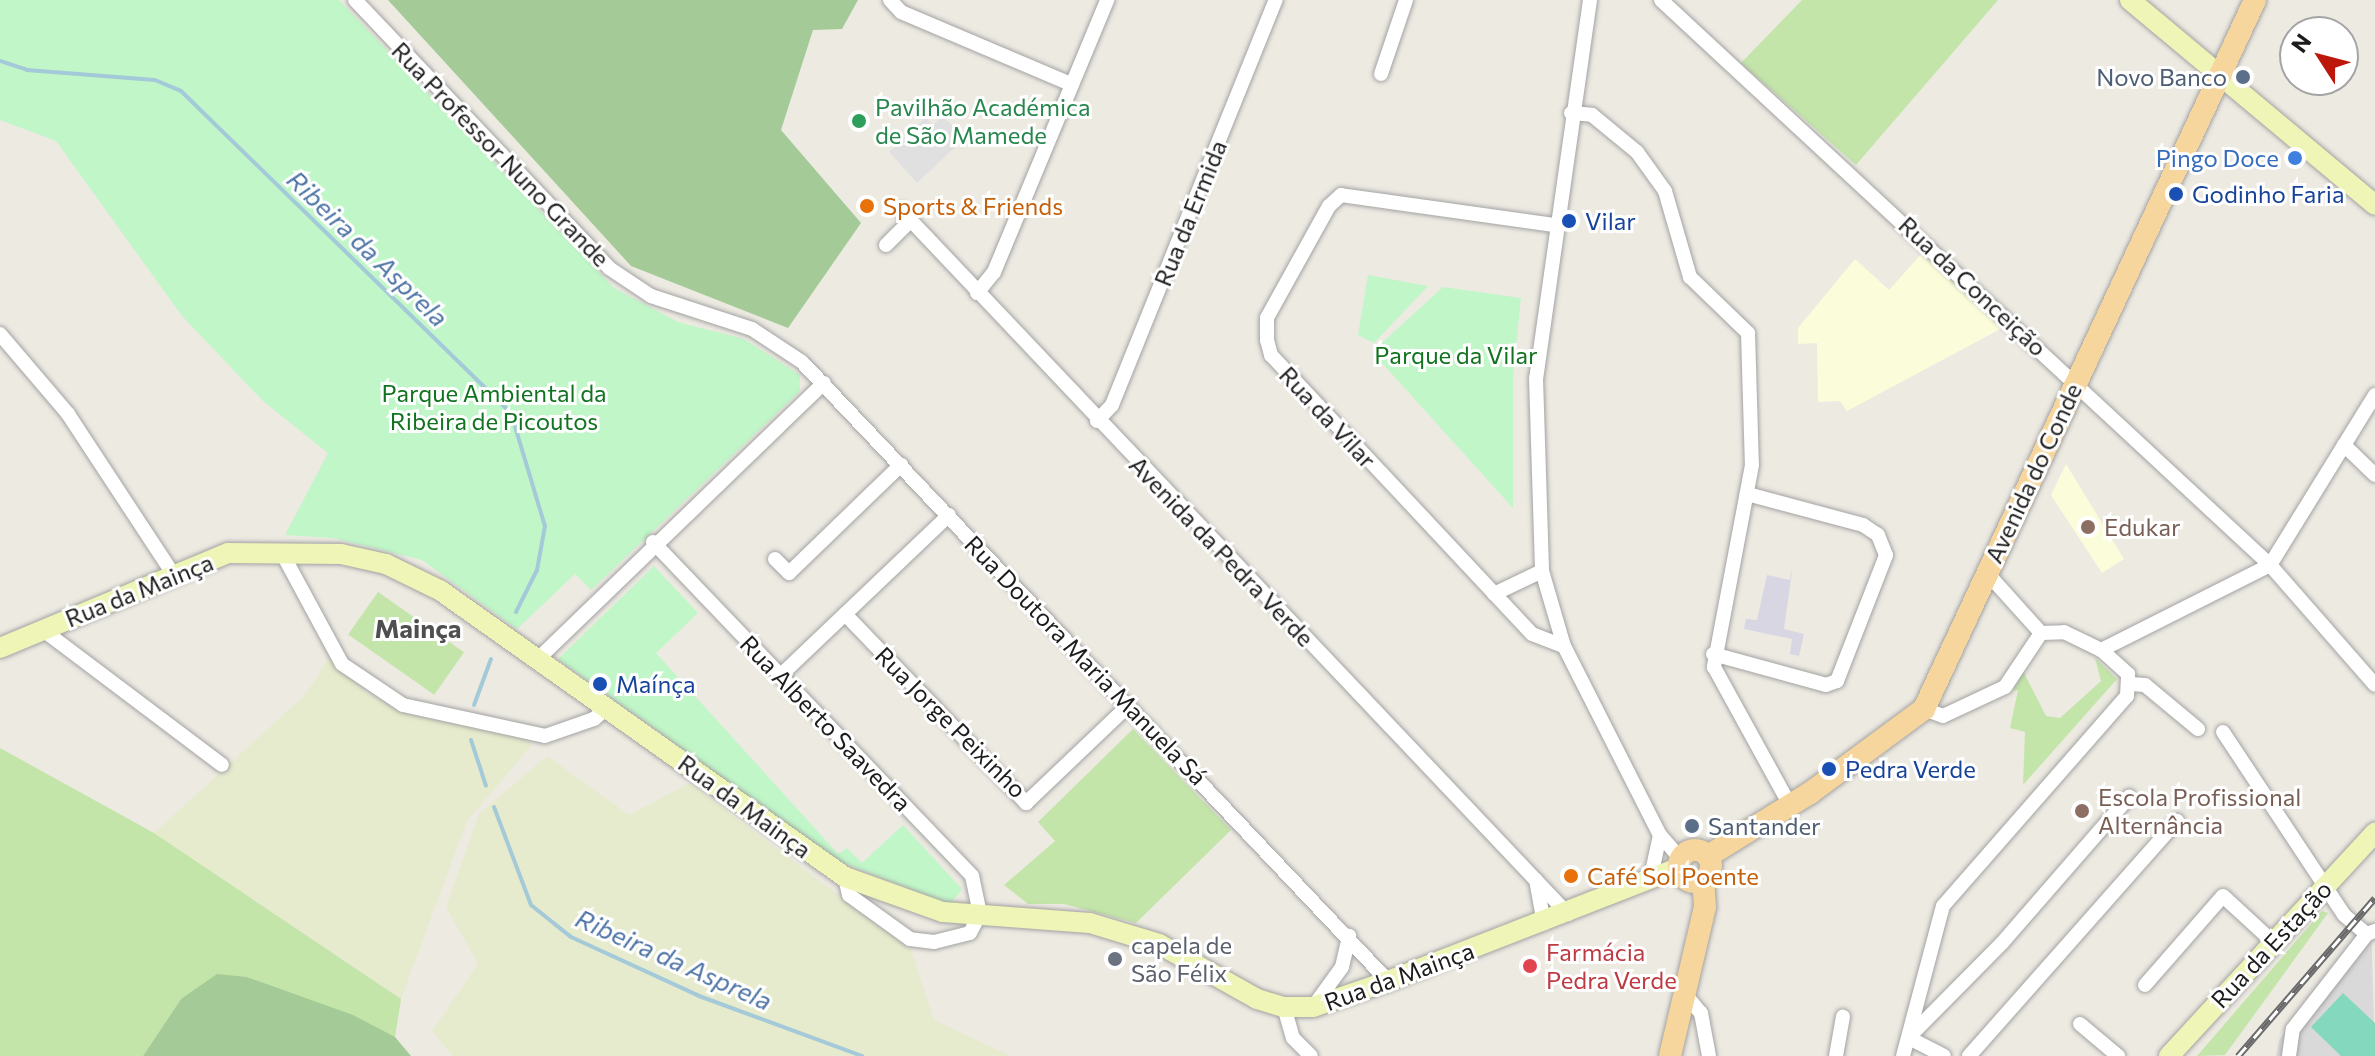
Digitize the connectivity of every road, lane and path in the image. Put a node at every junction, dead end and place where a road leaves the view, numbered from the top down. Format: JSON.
{"nodes":[{"id":1,"x":355,"y":0,"type":"edge"},
{"id":2,"x":890,"y":0,"type":"edge"},
{"id":3,"x":1107,"y":0,"type":"edge"},
{"id":4,"x":1276,"y":0,"type":"edge"},
{"id":5,"x":1406,"y":0,"type":"edge"},
{"id":6,"x":1590,"y":0,"type":"edge"},
{"id":7,"x":1661,"y":0,"type":"edge"},
{"id":8,"x":2130,"y":0,"type":"edge"},
{"id":9,"x":2255,"y":0,"type":"edge"},
{"id":10,"x":1381,"y":74,"type":"dead end"},
{"id":11,"x":2215,"y":77,"type":"junction"},
{"id":12,"x":1071,"y":84,"type":"junction"},
{"id":13,"x":1571,"y":113,"type":"junction"},
{"id":14,"x":2375,"y":205,"type":"edge"},
{"id":15,"x":1554,"y":225,"type":"junction"},
{"id":16,"x":886,"y":245,"type":"dead end"},
{"id":17,"x":977,"y":293,"type":"junction"},
{"id":18,"x":0,"y":334,"type":"edge"},
{"id":19,"x":2075,"y":382,"type":"junction"},
{"id":20,"x":824,"y":383,"type":"junction"},
{"id":21,"x":2375,"y":395,"type":"edge"},
{"id":22,"x":1097,"y":421,"type":"junction"},
{"id":23,"x":2344,"y":445,"type":"junction"},
{"id":24,"x":901,"y":465,"type":"junction"},
{"id":25,"x":2375,"y":475,"type":"edge"},
{"id":26,"x":1747,"y":494,"type":"junction"},
{"id":27,"x":949,"y":515,"type":"junction"},
{"id":28,"x":653,"y":542,"type":"junction"},
{"id":29,"x":282,"y":553,"type":"junction"},
{"id":30,"x":775,"y":559,"type":"dead end"},
{"id":31,"x":2270,"y":565,"type":"junction"},
{"id":32,"x":1542,"y":571,"type":"junction"},
{"id":33,"x":1987,"y":573,"type":"junction"},
{"id":34,"x":173,"y":574,"type":"junction"},
{"id":35,"x":1494,"y":594,"type":"junction"},
{"id":36,"x":845,"y":614,"type":"junction"},
{"id":37,"x":43,"y":630,"type":"junction"},
{"id":38,"x":2041,"y":633,"type":"junction"},
{"id":39,"x":1564,"y":646,"type":"junction"},
{"id":40,"x":0,"y":648,"type":"edge"},
{"id":41,"x":2101,"y":650,"type":"junction"},
{"id":42,"x":1713,"y":654,"type":"junction"},
{"id":43,"x":539,"y":658,"type":"junction"},
{"id":44,"x":781,"y":675,"type":"junction"},
{"id":45,"x":2130,"y":684,"type":"junction"},
{"id":46,"x":2375,"y":685,"type":"edge"},
{"id":47,"x":1129,"y":705,"type":"junction"},
{"id":48,"x":608,"y":707,"type":"junction"},
{"id":49,"x":1924,"y":709,"type":"junction"},
{"id":50,"x":2198,"y":729,"type":"dead end"},
{"id":51,"x":2223,"y":732,"type":"dead end"},
{"id":52,"x":222,"y":765,"type":"dead end"},
{"id":53,"x":2129,"y":797,"type":"dead end"},
{"id":54,"x":1790,"y":805,"type":"junction"},
{"id":55,"x":2177,"y":821,"type":"dead end"},
{"id":56,"x":2375,"y":833,"type":"edge"},
{"id":57,"x":1660,"y":835,"type":"junction"},
{"id":58,"x":1708,"y":856,"type":"junction"},
{"id":59,"x":1679,"y":863,"type":"junction"},
{"id":60,"x":845,"y":877,"type":"junction"},
{"id":61,"x":1536,"y":880,"type":"junction"},
{"id":62,"x":1703,"y":881,"type":"junction"},
{"id":63,"x":1648,"y":884,"type":"junction"},
{"id":64,"x":2323,"y":887,"type":"junction"},
{"id":65,"x":980,"y":914,"type":"junction"},
{"id":66,"x":1568,"y":914,"type":"junction"},
{"id":67,"x":1544,"y":923,"type":"junction"},
{"id":68,"x":2371,"y":932,"type":"edge"},
{"id":69,"x":1349,"y":936,"type":"junction"},
{"id":70,"x":2272,"y":941,"type":"junction"},
{"id":71,"x":1388,"y":981,"type":"junction"},
{"id":72,"x":2145,"y":985,"type":"dead end"},
{"id":73,"x":1684,"y":993,"type":"junction"},
{"id":74,"x":1284,"y":1007,"type":"junction"},
{"id":75,"x":1313,"y":1007,"type":"junction"},
{"id":76,"x":1843,"y":1017,"type":"dead end"},
{"id":77,"x":2080,"y":1024,"type":"dead end"},
{"id":78,"x":1909,"y":1038,"type":"junction"},
{"id":79,"x":1842,"y":1054,"type":"edge"},
{"id":80,"x":1311,"y":1056,"type":"edge"},
{"id":81,"x":1670,"y":1056,"type":"edge"},
{"id":82,"x":1709,"y":1056,"type":"edge"},
{"id":83,"x":1903,"y":1056,"type":"edge"},
{"id":84,"x":1944,"y":1056,"type":"edge"},
{"id":85,"x":1969,"y":1056,"type":"edge"},
{"id":86,"x":2118,"y":1056,"type":"edge"},
{"id":87,"x":2169,"y":1056,"type":"edge"},
{"id":88,"x":2289,"y":1056,"type":"edge"}],
"edges":[{"from":1,"to":20,"type":"street","name":"Rua Professor Nuno Grande"},
{"from":2,"to":12,"type":"street"},
{"from":3,"to":12,"type":"street"},
{"from":4,"to":22,"type":"street","name":"Rua da Ermida"},
{"from":5,"to":10,"type":"street"},
{"from":6,"to":13,"type":"street"},
{"from":7,"to":19,"type":"street","name":"Rua da Conceição"},
{"from":8,"to":11,"type":"street"},
{"from":9,"to":11,"type":"main road","name":"Avenida do Conde"},
{"from":11,"to":14,"type":"street"},
{"from":11,"to":19,"type":"main road","name":"Avenida do Conde"},
{"from":12,"to":17,"type":"street"},
{"from":13,"to":15,"type":"street"},
{"from":13,"to":26,"type":"street"},
{"from":15,"to":32,"type":"street"},
{"from":15,"to":35,"type":"street","name":"Rua da Vilar"},
{"from":16,"to":17,"type":"street","name":"Avenida da Pedra Verde"},
{"from":17,"to":22,"type":"street","name":"Avenida da Pedra Verde"},
{"from":18,"to":34,"type":"street"},
{"from":19,"to":31,"type":"street","name":"Rua da Conceição"},
{"from":19,"to":33,"type":"main road","name":"Avenida do Conde"},
{"from":20,"to":24,"type":"street","name":"Rua Doutora Maria Manuela Sá"},
{"from":20,"to":28,"type":"street"},
{"from":21,"to":23,"type":"street"},
{"from":22,"to":61,"type":"street","name":"Avenida da Pedra Verde"},
{"from":23,"to":25,"type":"street"},
{"from":23,"to":31,"type":"street"},
{"from":24,"to":27,"type":"street","name":"Rua Doutora Maria Manuela Sá"},
{"from":24,"to":30,"type":"street"},
{"from":26,"to":42,"type":"street"},
{"from":26,"to":42,"type":"street"},
{"from":27,"to":36,"type":"street"},
{"from":27,"to":47,"type":"street","name":"Rua Doutora Maria Manuela Sá"},
{"from":28,"to":43,"type":"street"},
{"from":28,"to":44,"type":"street","name":"Rua Alberto Saavedra"},
{"from":29,"to":34,"type":"street","name":"Rua da Mainça"},
{"from":29,"to":43,"type":"street","name":"Rua da Mainça"},
{"from":29,"to":48,"type":"street"},
{"from":31,"to":41,"type":"street"},
{"from":31,"to":46,"type":"street","name":"Rua da Conceição"},
{"from":32,"to":35,"type":"street"},
{"from":32,"to":39,"type":"street"},
{"from":33,"to":38,"type":"street"},
{"from":33,"to":49,"type":"main road","name":"Avenida do Conde"},
{"from":34,"to":37,"type":"street","name":"Rua da Mainça"},
{"from":35,"to":39,"type":"street","name":"Rua da Vilar"},
{"from":36,"to":44,"type":"street"},
{"from":36,"to":47,"type":"street","name":"Rua Jorge Peixinho"},
{"from":37,"to":40,"type":"street","name":"Rua da Mainça"},
{"from":37,"to":52,"type":"street"},
{"from":38,"to":41,"type":"street"},
{"from":38,"to":49,"type":"street"},
{"from":39,"to":57,"type":"street"},
{"from":41,"to":45,"type":"street"},
{"from":42,"to":54,"type":"street"},
{"from":43,"to":48,"type":"street","name":"Rua da Mainça"},
{"from":44,"to":65,"type":"street","name":"Rua Alberto Saavedra"},
{"from":45,"to":50,"type":"street"},
{"from":45,"to":78,"type":"street"},
{"from":47,"to":69,"type":"street","name":"Rua Doutora Maria Manuela Sá"},
{"from":48,"to":60,"type":"street","name":"Rua da Mainça"},
{"from":49,"to":54,"type":"main road","name":"Avenida do Conde"},
{"from":51,"to":64,"type":"street"},
{"from":53,"to":78,"type":"street"},
{"from":54,"to":58,"type":"main road","name":"Avenida do Conde"},
{"from":55,"to":85,"type":"street"},
{"from":56,"to":64,"type":"street","name":"Rua da Estação"},
{"from":57,"to":59,"type":"street"},
{"from":57,"to":63,"type":"street"},
{"from":58,"to":59,"type":"main road"},
{"from":58,"to":62,"type":"main road"},
{"from":59,"to":62,"type":"main road"},
{"from":59,"to":63,"type":"street","name":"Rua da Mainça"},
{"from":60,"to":65,"type":"street","name":"Rua da Mainça"},
{"from":60,"to":65,"type":"street","name":"Rua da Mainça"},
{"from":61,"to":66,"type":"street","name":"Avenida da Pedra Verde"},
{"from":61,"to":67,"type":"street"},
{"from":62,"to":73,"type":"main road"},
{"from":63,"to":66,"type":"street","name":"Rua da Mainça"},
{"from":64,"to":68,"type":"street"},
{"from":64,"to":70,"type":"street","name":"Rua da Estação"},
{"from":65,"to":74,"type":"street","name":"Rua da Mainça"},
{"from":66,"to":67,"type":"street","name":"Rua da Mainça"},
{"from":67,"to":71,"type":"street","name":"Rua da Mainça"},
{"from":68,"to":88,"type":"street"},
{"from":69,"to":71,"type":"street","name":"Rua Doutora Maria Manuela Sá"},
{"from":69,"to":75,"type":"street"},
{"from":70,"to":72,"type":"street"},
{"from":70,"to":87,"type":"street","name":"Rua da Estação"},
{"from":71,"to":75,"type":"street","name":"Rua da Mainça"},
{"from":73,"to":81,"type":"main road"},
{"from":73,"to":82,"type":"street"},
{"from":74,"to":75,"type":"street","name":"Rua da Mainça"},
{"from":74,"to":80,"type":"street"},
{"from":76,"to":79,"type":"street"},
{"from":77,"to":86,"type":"street"},
{"from":78,"to":83,"type":"street"},
{"from":78,"to":84,"type":"street"}]}
